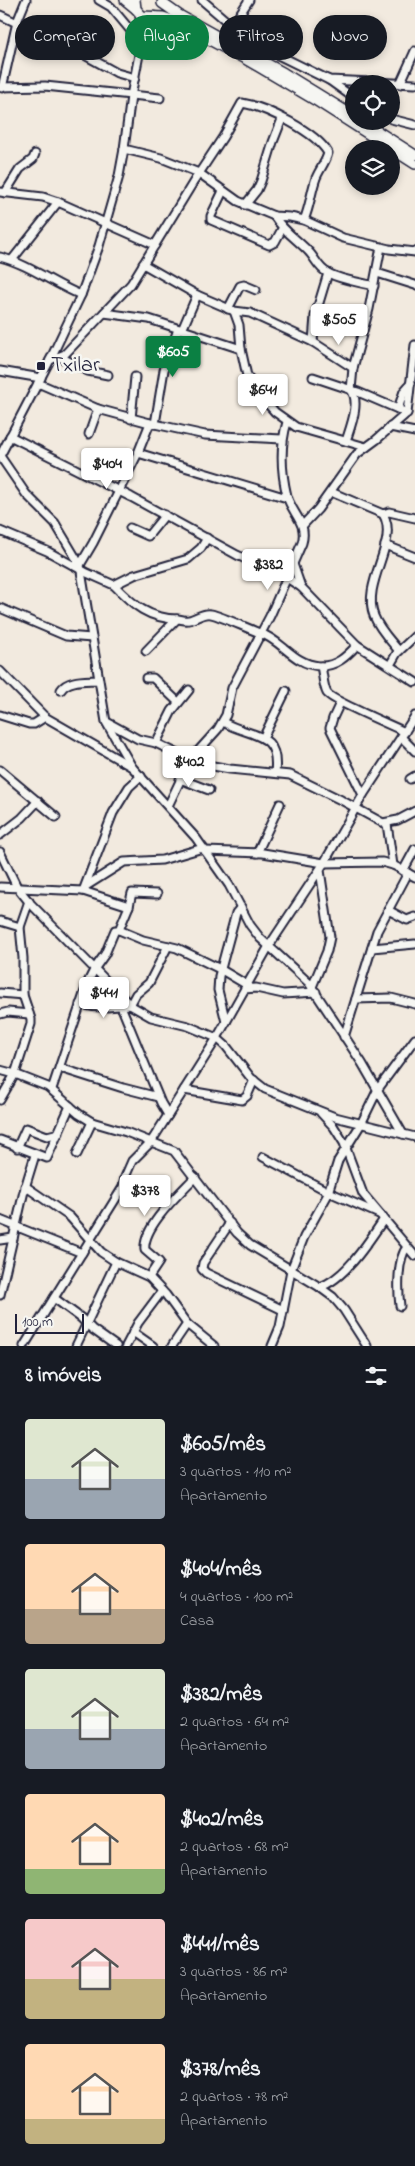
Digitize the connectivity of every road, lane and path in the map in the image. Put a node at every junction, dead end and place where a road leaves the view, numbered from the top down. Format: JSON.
{"nodes":[{"id":1,"x":26,"y":0,"type":"edge"},
{"id":2,"x":99,"y":0,"type":"edge"},
{"id":3,"x":125,"y":0,"type":"edge"},
{"id":4,"x":202,"y":0,"type":"edge"},
{"id":5,"x":249,"y":0,"type":"edge"},
{"id":6,"x":162,"y":1,"type":"edge"},
{"id":7,"x":136,"y":7,"type":"edge"},
{"id":8,"x":0,"y":15,"type":"edge"},
{"id":9,"x":20,"y":15,"type":"edge"},
{"id":10,"x":155,"y":15,"type":"edge"},
{"id":11,"x":219,"y":15,"type":"edge"},
{"id":12,"x":239,"y":15,"type":"edge"},
{"id":13,"x":15,"y":21,"type":"edge"},
{"id":14,"x":125,"y":24,"type":"edge"},
{"id":15,"x":15,"y":30,"type":"edge"},
{"id":16,"x":209,"y":40,"type":"edge"},
{"id":17,"x":415,"y":51,"type":"edge"},
{"id":18,"x":95,"y":60,"type":"edge"},
{"id":19,"x":138,"y":60,"type":"edge"},
{"id":20,"x":288,"y":60,"type":"edge"},
{"id":21,"x":135,"y":78,"type":"junction"},
{"id":22,"x":329,"y":80,"type":"junction"},
{"id":23,"x":345,"y":81,"type":"edge"},
{"id":24,"x":400,"y":84,"type":"joint"},
{"id":25,"x":415,"y":84,"type":"edge"},
{"id":26,"x":1,"y":88,"type":"edge"},
{"id":27,"x":345,"y":92,"type":"edge"},
{"id":28,"x":132,"y":96,"type":"junction"},
{"id":29,"x":160,"y":98,"type":"dead end"},
{"id":30,"x":345,"y":110,"type":"edge"},
{"id":31,"x":282,"y":120,"type":"junction"},
{"id":32,"x":400,"y":122,"type":"edge"},
{"id":33,"x":415,"y":126,"type":"edge"},
{"id":34,"x":376,"y":130,"type":"edge"},
{"id":35,"x":124,"y":149,"type":"junction"},
{"id":36,"x":35,"y":154,"type":"dead end"},
{"id":37,"x":415,"y":155,"type":"edge"},
{"id":38,"x":415,"y":164,"type":"edge"},
{"id":39,"x":199,"y":173,"type":"junction"},
{"id":40,"x":223,"y":190,"type":"junction"},
{"id":41,"x":2,"y":192,"type":"edge"},
{"id":42,"x":58,"y":202,"type":"junction"},
{"id":43,"x":246,"y":205,"type":"junction"},
{"id":44,"x":274,"y":216,"type":"junction"},
{"id":45,"x":304,"y":220,"type":"junction"},
{"id":46,"x":105,"y":224,"type":"junction"},
{"id":47,"x":282,"y":229,"type":"junction"},
{"id":48,"x":154,"y":245,"type":"junction"},
{"id":49,"x":381,"y":247,"type":"junction"},
{"id":50,"x":415,"y":252,"type":"edge"},
{"id":51,"x":0,"y":256,"type":"edge"},
{"id":52,"x":12,"y":260,"type":"junction"},
{"id":53,"x":143,"y":264,"type":"junction"},
{"id":54,"x":328,"y":273,"type":"junction"},
{"id":55,"x":377,"y":273,"type":"junction"},
{"id":56,"x":415,"y":285,"type":"edge"},
{"id":57,"x":374,"y":286,"type":"junction"},
{"id":58,"x":256,"y":290,"type":"dead end"},
{"id":59,"x":81,"y":295,"type":"junction"},
{"id":60,"x":197,"y":295,"type":"junction"},
{"id":61,"x":231,"y":310,"type":"junction"},
{"id":62,"x":104,"y":313,"type":"junction"},
{"id":63,"x":180,"y":330,"type":"junction"},
{"id":64,"x":313,"y":342,"type":"junction"},
{"id":65,"x":415,"y":345,"type":"edge"},
{"id":66,"x":241,"y":349,"type":"junction"},
{"id":67,"x":60,"y":357,"type":"junction"},
{"id":68,"x":50,"y":360,"type":"junction"},
{"id":69,"x":353,"y":368,"type":"junction"},
{"id":70,"x":0,"y":371,"type":"edge"},
{"id":71,"x":108,"y":375,"type":"dead end"},
{"id":72,"x":135,"y":377,"type":"dead end"},
{"id":73,"x":313,"y":377,"type":"dead end"},
{"id":74,"x":40,"y":381,"type":"junction"},
{"id":75,"x":410,"y":383,"type":"junction"},
{"id":76,"x":351,"y":390,"type":"junction"},
{"id":77,"x":98,"y":408,"type":"junction"},
{"id":78,"x":398,"y":409,"type":"junction"},
{"id":79,"x":407,"y":413,"type":"junction"},
{"id":80,"x":131,"y":419,"type":"junction"},
{"id":81,"x":287,"y":422,"type":"junction"},
{"id":82,"x":152,"y":423,"type":"junction"},
{"id":83,"x":390,"y":427,"type":"junction"},
{"id":84,"x":415,"y":432,"type":"edge"},
{"id":85,"x":89,"y":434,"type":"dead end"},
{"id":86,"x":10,"y":436,"type":"junction"},
{"id":87,"x":282,"y":439,"type":"junction"},
{"id":88,"x":346,"y":441,"type":"junction"},
{"id":89,"x":366,"y":447,"type":"junction"},
{"id":90,"x":138,"y":453,"type":"junction"},
{"id":91,"x":0,"y":456,"type":"edge"},
{"id":92,"x":118,"y":491,"type":"junction"},
{"id":93,"x":331,"y":492,"type":"junction"},
{"id":94,"x":287,"y":498,"type":"junction"},
{"id":95,"x":383,"y":514,"type":"junction"},
{"id":96,"x":165,"y":515,"type":"junction"},
{"id":97,"x":415,"y":518,"type":"edge"},
{"id":98,"x":303,"y":525,"type":"junction"},
{"id":99,"x":130,"y":528,"type":"dead end"},
{"id":100,"x":0,"y":531,"type":"edge"},
{"id":101,"x":207,"y":538,"type":"junction"},
{"id":102,"x":385,"y":545,"type":"junction"},
{"id":103,"x":415,"y":557,"type":"edge"},
{"id":104,"x":294,"y":564,"type":"junction"},
{"id":105,"x":80,"y":567,"type":"junction"},
{"id":106,"x":287,"y":578,"type":"junction"},
{"id":107,"x":114,"y":584,"type":"junction"},
{"id":108,"x":300,"y":587,"type":"junction"},
{"id":109,"x":0,"y":608,"type":"edge"},
{"id":110,"x":177,"y":619,"type":"junction"},
{"id":111,"x":261,"y":633,"type":"junction"},
{"id":112,"x":415,"y":636,"type":"edge"},
{"id":113,"x":92,"y":638,"type":"junction"},
{"id":114,"x":358,"y":645,"type":"junction"},
{"id":115,"x":399,"y":651,"type":"junction"},
{"id":116,"x":146,"y":652,"type":"dead end"},
{"id":117,"x":390,"y":665,"type":"junction"},
{"id":118,"x":322,"y":666,"type":"junction"},
{"id":119,"x":0,"y":671,"type":"edge"},
{"id":120,"x":146,"y":678,"type":"dead end"},
{"id":121,"x":98,"y":680,"type":"junction"},
{"id":122,"x":415,"y":682,"type":"edge"},
{"id":123,"x":61,"y":690,"type":"dead end"},
{"id":124,"x":189,"y":690,"type":"dead end"},
{"id":125,"x":286,"y":692,"type":"dead end"},
{"id":126,"x":178,"y":702,"type":"junction"},
{"id":127,"x":340,"y":703,"type":"junction"},
{"id":128,"x":0,"y":716,"type":"edge"},
{"id":129,"x":45,"y":716,"type":"junction"},
{"id":130,"x":415,"y":716,"type":"edge"},
{"id":131,"x":106,"y":722,"type":"junction"},
{"id":132,"x":222,"y":722,"type":"junction"},
{"id":133,"x":403,"y":735,"type":"junction"},
{"id":134,"x":263,"y":738,"type":"junction"},
{"id":135,"x":156,"y":744,"type":"junction"},
{"id":136,"x":415,"y":751,"type":"edge"},
{"id":137,"x":191,"y":759,"type":"junction"},
{"id":138,"x":132,"y":767,"type":"junction"},
{"id":139,"x":0,"y":770,"type":"edge"},
{"id":140,"x":275,"y":773,"type":"junction"},
{"id":141,"x":141,"y":776,"type":"junction"},
{"id":142,"x":180,"y":780,"type":"junction"},
{"id":143,"x":209,"y":790,"type":"dead end"},
{"id":144,"x":362,"y":795,"type":"junction"},
{"id":145,"x":38,"y":801,"type":"junction"},
{"id":146,"x":280,"y":804,"type":"dead end"},
{"id":147,"x":168,"y":806,"type":"junction"},
{"id":148,"x":356,"y":808,"type":"junction"},
{"id":149,"x":415,"y":811,"type":"edge"},
{"id":150,"x":56,"y":817,"type":"dead end"},
{"id":151,"x":387,"y":824,"type":"junction"},
{"id":152,"x":0,"y":835,"type":"edge"},
{"id":153,"x":415,"y":849,"type":"edge"},
{"id":154,"x":204,"y":850,"type":"junction"},
{"id":155,"x":0,"y":852,"type":"edge"},
{"id":156,"x":257,"y":853,"type":"junction"},
{"id":157,"x":324,"y":863,"type":"junction"},
{"id":158,"x":393,"y":865,"type":"junction"},
{"id":159,"x":320,"y":870,"type":"junction"},
{"id":160,"x":405,"y":872,"type":"junction"},
{"id":161,"x":415,"y":877,"type":"edge"},
{"id":162,"x":0,"y":887,"type":"edge"},
{"id":163,"x":17,"y":887,"type":"junction"},
{"id":164,"x":84,"y":889,"type":"junction"},
{"id":165,"x":156,"y":894,"type":"dead end"},
{"id":166,"x":28,"y":901,"type":"junction"},
{"id":167,"x":129,"y":906,"type":"junction"},
{"id":168,"x":241,"y":907,"type":"junction"},
{"id":169,"x":388,"y":910,"type":"junction"},
{"id":170,"x":415,"y":917,"type":"edge"},
{"id":171,"x":0,"y":921,"type":"edge"},
{"id":172,"x":20,"y":927,"type":"junction"},
{"id":173,"x":119,"y":930,"type":"junction"},
{"id":174,"x":415,"y":944,"type":"edge"},
{"id":175,"x":168,"y":946,"type":"junction"},
{"id":176,"x":269,"y":946,"type":"junction"},
{"id":177,"x":372,"y":948,"type":"junction"},
{"id":178,"x":94,"y":968,"type":"junction"},
{"id":179,"x":220,"y":969,"type":"junction"},
{"id":180,"x":248,"y":985,"type":"junction"},
{"id":181,"x":314,"y":989,"type":"junction"},
{"id":182,"x":0,"y":993,"type":"edge"},
{"id":183,"x":23,"y":995,"type":"junction"},
{"id":184,"x":356,"y":998,"type":"junction"},
{"id":185,"x":80,"y":1004,"type":"junction"},
{"id":186,"x":415,"y":1004,"type":"edge"},
{"id":187,"x":130,"y":1005,"type":"junction"},
{"id":188,"x":121,"y":1006,"type":"junction"},
{"id":189,"x":0,"y":1014,"type":"edge"},
{"id":190,"x":29,"y":1014,"type":"junction"},
{"id":191,"x":226,"y":1022,"type":"junction"},
{"id":192,"x":344,"y":1037,"type":"junction"},
{"id":193,"x":217,"y":1038,"type":"junction"},
{"id":194,"x":415,"y":1038,"type":"edge"},
{"id":195,"x":60,"y":1068,"type":"junction"},
{"id":196,"x":0,"y":1070,"type":"edge"},
{"id":197,"x":15,"y":1074,"type":"junction"},
{"id":198,"x":254,"y":1080,"type":"junction"},
{"id":199,"x":52,"y":1089,"type":"junction"},
{"id":200,"x":378,"y":1089,"type":"junction"},
{"id":201,"x":184,"y":1090,"type":"junction"},
{"id":202,"x":158,"y":1096,"type":"junction"},
{"id":203,"x":0,"y":1100,"type":"edge"},
{"id":204,"x":70,"y":1106,"type":"junction"},
{"id":205,"x":319,"y":1111,"type":"junction"},
{"id":206,"x":168,"y":1116,"type":"junction"},
{"id":207,"x":92,"y":1122,"type":"junction"},
{"id":208,"x":361,"y":1124,"type":"junction"},
{"id":209,"x":59,"y":1134,"type":"junction"},
{"id":210,"x":403,"y":1134,"type":"junction"},
{"id":211,"x":414,"y":1138,"type":"edge"},
{"id":212,"x":0,"y":1140,"type":"edge"},
{"id":213,"x":151,"y":1142,"type":"junction"},
{"id":214,"x":17,"y":1148,"type":"junction"},
{"id":215,"x":346,"y":1150,"type":"junction"},
{"id":216,"x":77,"y":1154,"type":"dead end"},
{"id":217,"x":35,"y":1155,"type":"junction"},
{"id":218,"x":263,"y":1157,"type":"dead end"},
{"id":219,"x":195,"y":1177,"type":"junction"},
{"id":220,"x":25,"y":1186,"type":"junction"},
{"id":221,"x":328,"y":1192,"type":"junction"},
{"id":222,"x":383,"y":1217,"type":"junction"},
{"id":223,"x":0,"y":1220,"type":"edge"},
{"id":224,"x":230,"y":1223,"type":"junction"},
{"id":225,"x":15,"y":1225,"type":"junction"},
{"id":226,"x":13,"y":1238,"type":"junction"},
{"id":227,"x":90,"y":1238,"type":"junction"},
{"id":228,"x":0,"y":1240,"type":"edge"},
{"id":229,"x":407,"y":1247,"type":"junction"},
{"id":230,"x":83,"y":1251,"type":"junction"},
{"id":231,"x":101,"y":1252,"type":"junction"},
{"id":232,"x":415,"y":1256,"type":"edge"},
{"id":233,"x":116,"y":1262,"type":"junction"},
{"id":234,"x":291,"y":1270,"type":"junction"},
{"id":235,"x":2,"y":1273,"type":"edge"},
{"id":236,"x":149,"y":1277,"type":"junction"},
{"id":237,"x":320,"y":1287,"type":"junction"},
{"id":238,"x":162,"y":1291,"type":"junction"},
{"id":239,"x":0,"y":1295,"type":"edge"},
{"id":240,"x":54,"y":1298,"type":"junction"},
{"id":241,"x":400,"y":1306,"type":"dead end"},
{"id":242,"x":283,"y":1310,"type":"junction"},
{"id":243,"x":87,"y":1323,"type":"junction"},
{"id":244,"x":187,"y":1324,"type":"junction"},
{"id":245,"x":132,"y":1332,"type":"junction"},
{"id":246,"x":24,"y":1346,"type":"edge"},
{"id":247,"x":76,"y":1346,"type":"edge"},
{"id":248,"x":116,"y":1346,"type":"edge"},
{"id":249,"x":126,"y":1346,"type":"edge"},
{"id":250,"x":153,"y":1346,"type":"edge"},
{"id":251,"x":172,"y":1346,"type":"edge"},
{"id":252,"x":214,"y":1346,"type":"edge"},
{"id":253,"x":272,"y":1346,"type":"edge"},
{"id":254,"x":367,"y":1346,"type":"edge"}],
"edges":[{"from":1,"to":9,"type":"street"},
{"from":2,"to":14,"type":"street"},
{"from":3,"to":7,"type":"main road"},
{"from":4,"to":11,"type":"street"},
{"from":5,"to":12,"type":"street"},
{"from":6,"to":10,"type":"main road"},
{"from":6,"to":30,"type":"main road"},
{"from":8,"to":13,"type":"street"},
{"from":15,"to":26,"type":"street"},
{"from":16,"to":38,"type":"main road"},
{"from":17,"to":24,"type":"street"},
{"from":18,"to":21,"type":"street"},
{"from":19,"to":21,"type":"street"},
{"from":20,"to":22,"type":"street"},
{"from":21,"to":28,"type":"street"},
{"from":22,"to":23,"type":"street"},
{"from":22,"to":27,"type":"street"},
{"from":24,"to":25,"type":"street"},
{"from":26,"to":28,"type":"street"},
{"from":28,"to":29,"type":"street"},
{"from":28,"to":35,"type":"street"},
{"from":31,"to":39,"type":"street"},
{"from":31,"to":43,"type":"street"},
{"from":31,"to":45,"type":"street"},
{"from":32,"to":33,"type":"street"},
{"from":34,"to":37,"type":"main road"},
{"from":35,"to":39,"type":"street"},
{"from":35,"to":46,"type":"street"},
{"from":36,"to":41,"type":"street"},
{"from":39,"to":40,"type":"street"},
{"from":39,"to":48,"type":"street"},
{"from":40,"to":43,"type":"street"},
{"from":40,"to":47,"type":"street"},
{"from":41,"to":42,"type":"street"},
{"from":42,"to":46,"type":"street"},
{"from":42,"to":52,"type":"street"},
{"from":43,"to":44,"type":"street"},
{"from":44,"to":45,"type":"street"},
{"from":44,"to":47,"type":"street"},
{"from":45,"to":49,"type":"street"},
{"from":46,"to":48,"type":"street"},
{"from":46,"to":59,"type":"street"},
{"from":47,"to":54,"type":"street"},
{"from":48,"to":53,"type":"street"},
{"from":49,"to":50,"type":"street"},
{"from":49,"to":55,"type":"street"},
{"from":51,"to":52,"type":"street"},
{"from":52,"to":59,"type":"street"},
{"from":53,"to":60,"type":"street"},
{"from":53,"to":62,"type":"street"},
{"from":54,"to":57,"type":"street"},
{"from":54,"to":64,"type":"street"},
{"from":55,"to":56,"type":"street"},
{"from":55,"to":57,"type":"street"},
{"from":57,"to":69,"type":"street"},
{"from":58,"to":61,"type":"street"},
{"from":59,"to":68,"type":"street"},
{"from":60,"to":61,"type":"street"},
{"from":60,"to":63,"type":"street"},
{"from":61,"to":64,"type":"street"},
{"from":61,"to":66,"type":"street"},
{"from":62,"to":63,"type":"street"},
{"from":62,"to":67,"type":"street"},
{"from":63,"to":66,"type":"street"},
{"from":63,"to":82,"type":"street"},
{"from":64,"to":69,"type":"street"},
{"from":65,"to":75,"type":"street"},
{"from":66,"to":81,"type":"street"},
{"from":67,"to":68,"type":"street"},
{"from":67,"to":71,"type":"street"},
{"from":68,"to":74,"type":"street"},
{"from":69,"to":76,"type":"street"},
{"from":70,"to":74,"type":"street"},
{"from":72,"to":80,"type":"street"},
{"from":73,"to":76,"type":"street"},
{"from":74,"to":77,"type":"street"},
{"from":74,"to":86,"type":"street"},
{"from":75,"to":78,"type":"street"},
{"from":75,"to":79,"type":"street"},
{"from":76,"to":78,"type":"street"},
{"from":76,"to":88,"type":"street"},
{"from":77,"to":80,"type":"street"},
{"from":77,"to":85,"type":"street"},
{"from":78,"to":79,"type":"street"},
{"from":79,"to":83,"type":"street"},
{"from":80,"to":82,"type":"street"},
{"from":81,"to":87,"type":"street"},
{"from":81,"to":88,"type":"street"},
{"from":82,"to":87,"type":"street"},
{"from":82,"to":90,"type":"street"},
{"from":83,"to":84,"type":"street"},
{"from":83,"to":89,"type":"street"},
{"from":86,"to":91,"type":"street"},
{"from":86,"to":92,"type":"street"},
{"from":87,"to":94,"type":"street"},
{"from":88,"to":89,"type":"street"},
{"from":89,"to":93,"type":"street"},
{"from":90,"to":92,"type":"street"},
{"from":90,"to":94,"type":"street"},
{"from":91,"to":105,"type":"street"},
{"from":92,"to":96,"type":"street"},
{"from":92,"to":105,"type":"street"},
{"from":93,"to":95,"type":"street"},
{"from":93,"to":98,"type":"street"},
{"from":94,"to":98,"type":"street"},
{"from":95,"to":97,"type":"street"},
{"from":95,"to":102,"type":"street"},
{"from":96,"to":99,"type":"street"},
{"from":96,"to":101,"type":"street"},
{"from":98,"to":104,"type":"street"},
{"from":100,"to":105,"type":"street"},
{"from":101,"to":106,"type":"street"},
{"from":101,"to":107,"type":"street"},
{"from":102,"to":103,"type":"street"},
{"from":102,"to":115,"type":"street"},
{"from":104,"to":106,"type":"street"},
{"from":104,"to":108,"type":"street"},
{"from":105,"to":107,"type":"street"},
{"from":105,"to":113,"type":"street"},
{"from":106,"to":108,"type":"street"},
{"from":106,"to":111,"type":"street"},
{"from":107,"to":110,"type":"street"},
{"from":108,"to":114,"type":"street"},
{"from":109,"to":113,"type":"street"},
{"from":110,"to":111,"type":"street"},
{"from":110,"to":116,"type":"street"},
{"from":111,"to":118,"type":"street"},
{"from":111,"to":132,"type":"street"},
{"from":112,"to":115,"type":"street"},
{"from":113,"to":121,"type":"street"},
{"from":114,"to":117,"type":"street"},
{"from":114,"to":118,"type":"street"},
{"from":115,"to":117,"type":"street"},
{"from":117,"to":122,"type":"street"},
{"from":118,"to":127,"type":"street"},
{"from":119,"to":129,"type":"street"},
{"from":120,"to":126,"type":"street"},
{"from":121,"to":123,"type":"street"},
{"from":121,"to":131,"type":"street"},
{"from":124,"to":126,"type":"street"},
{"from":125,"to":134,"type":"street"},
{"from":126,"to":135,"type":"street"},
{"from":127,"to":133,"type":"street"},
{"from":127,"to":144,"type":"street"},
{"from":128,"to":129,"type":"street"},
{"from":129,"to":138,"type":"street"},
{"from":130,"to":133,"type":"street"},
{"from":131,"to":135,"type":"street"},
{"from":131,"to":138,"type":"street"},
{"from":132,"to":134,"type":"street"},
{"from":132,"to":137,"type":"street"},
{"from":133,"to":136,"type":"street"},
{"from":133,"to":144,"type":"street"},
{"from":134,"to":140,"type":"street"},
{"from":135,"to":137,"type":"street"},
{"from":137,"to":140,"type":"street"},
{"from":137,"to":142,"type":"street"},
{"from":138,"to":141,"type":"street"},
{"from":139,"to":145,"type":"street"},
{"from":140,"to":148,"type":"street"},
{"from":141,"to":147,"type":"street"},
{"from":141,"to":164,"type":"street"},
{"from":142,"to":143,"type":"street"},
{"from":142,"to":147,"type":"street"},
{"from":144,"to":148,"type":"street"},
{"from":145,"to":150,"type":"street"},
{"from":145,"to":152,"type":"street"},
{"from":146,"to":156,"type":"street"},
{"from":147,"to":154,"type":"street"},
{"from":148,"to":151,"type":"street"},
{"from":148,"to":157,"type":"street"},
{"from":149,"to":151,"type":"street"},
{"from":151,"to":158,"type":"street"},
{"from":153,"to":160,"type":"street"},
{"from":154,"to":156,"type":"street"},
{"from":154,"to":164,"type":"street"},
{"from":154,"to":168,"type":"street"},
{"from":155,"to":163,"type":"street"},
{"from":156,"to":157,"type":"street"},
{"from":157,"to":158,"type":"street"},
{"from":157,"to":159,"type":"street"},
{"from":158,"to":160,"type":"street"},
{"from":159,"to":176,"type":"street"},
{"from":159,"to":181,"type":"street"},
{"from":160,"to":161,"type":"street"},
{"from":160,"to":169,"type":"street"},
{"from":162,"to":163,"type":"street"},
{"from":163,"to":164,"type":"street"},
{"from":163,"to":166,"type":"street"},
{"from":164,"to":167,"type":"street"},
{"from":165,"to":167,"type":"street"},
{"from":166,"to":172,"type":"street"},
{"from":166,"to":178,"type":"street"},
{"from":167,"to":173,"type":"street"},
{"from":168,"to":176,"type":"street"},
{"from":168,"to":179,"type":"street"},
{"from":169,"to":170,"type":"street"},
{"from":169,"to":177,"type":"street"},
{"from":171,"to":172,"type":"street"},
{"from":172,"to":183,"type":"street"},
{"from":173,"to":175,"type":"street"},
{"from":173,"to":178,"type":"street"},
{"from":174,"to":177,"type":"street"},
{"from":175,"to":179,"type":"street"},
{"from":175,"to":187,"type":"street"},
{"from":176,"to":180,"type":"street"},
{"from":176,"to":181,"type":"street"},
{"from":177,"to":184,"type":"street"},
{"from":178,"to":185,"type":"street"},
{"from":178,"to":187,"type":"street"},
{"from":179,"to":180,"type":"street"},
{"from":179,"to":191,"type":"street"},
{"from":180,"to":181,"type":"street"},
{"from":180,"to":191,"type":"street"},
{"from":181,"to":192,"type":"street"},
{"from":182,"to":183,"type":"street"},
{"from":183,"to":190,"type":"street"},
{"from":184,"to":186,"type":"street"},
{"from":184,"to":192,"type":"street"},
{"from":185,"to":188,"type":"street"},
{"from":185,"to":195,"type":"street"},
{"from":187,"to":188,"type":"street"},
{"from":187,"to":193,"type":"street"},
{"from":188,"to":202,"type":"street"},
{"from":189,"to":190,"type":"street"},
{"from":190,"to":197,"type":"street"},
{"from":191,"to":193,"type":"street"},
{"from":192,"to":200,"type":"street"},
{"from":193,"to":198,"type":"street"},
{"from":193,"to":201,"type":"street"},
{"from":194,"to":200,"type":"street"},
{"from":195,"to":199,"type":"street"},
{"from":195,"to":202,"type":"street"},
{"from":196,"to":197,"type":"street"},
{"from":197,"to":199,"type":"street"},
{"from":197,"to":203,"type":"street"},
{"from":198,"to":201,"type":"street"},
{"from":198,"to":205,"type":"street"},
{"from":199,"to":204,"type":"street"},
{"from":200,"to":208,"type":"street"},
{"from":200,"to":210,"type":"street"},
{"from":201,"to":206,"type":"street"},
{"from":202,"to":206,"type":"street"},
{"from":204,"to":207,"type":"street"},
{"from":204,"to":209,"type":"street"},
{"from":205,"to":208,"type":"street"},
{"from":205,"to":215,"type":"street"},
{"from":206,"to":213,"type":"street"},
{"from":207,"to":213,"type":"street"},
{"from":207,"to":216,"type":"street"},
{"from":208,"to":210,"type":"street"},
{"from":208,"to":215,"type":"street"},
{"from":209,"to":214,"type":"street"},
{"from":209,"to":217,"type":"street"},
{"from":210,"to":211,"type":"street"},
{"from":212,"to":214,"type":"street"},
{"from":213,"to":219,"type":"street"},
{"from":213,"to":227,"type":"street"},
{"from":214,"to":217,"type":"street"},
{"from":215,"to":221,"type":"street"},
{"from":215,"to":222,"type":"street"},
{"from":217,"to":220,"type":"street"},
{"from":218,"to":221,"type":"street"},
{"from":219,"to":224,"type":"street"},
{"from":219,"to":236,"type":"street"},
{"from":220,"to":225,"type":"street"},
{"from":220,"to":227,"type":"street"},
{"from":221,"to":222,"type":"street"},
{"from":221,"to":234,"type":"street"},
{"from":222,"to":229,"type":"street"},
{"from":222,"to":237,"type":"street"},
{"from":223,"to":225,"type":"street"},
{"from":224,"to":234,"type":"street"},
{"from":224,"to":242,"type":"street"},
{"from":225,"to":226,"type":"street"},
{"from":225,"to":230,"type":"street"},
{"from":226,"to":228,"type":"street"},
{"from":226,"to":235,"type":"street"},
{"from":227,"to":230,"type":"street"},
{"from":227,"to":231,"type":"street"},
{"from":229,"to":232,"type":"street"},
{"from":229,"to":241,"type":"street"},
{"from":230,"to":231,"type":"street"},
{"from":230,"to":240,"type":"street"},
{"from":231,"to":233,"type":"street"},
{"from":233,"to":236,"type":"street"},
{"from":233,"to":243,"type":"street"},
{"from":234,"to":237,"type":"street"},
{"from":234,"to":242,"type":"street"},
{"from":235,"to":239,"type":"street"},
{"from":236,"to":238,"type":"street"},
{"from":237,"to":254,"type":"street"},
{"from":238,"to":244,"type":"street"},
{"from":238,"to":245,"type":"street"},
{"from":240,"to":243,"type":"street"},
{"from":240,"to":246,"type":"street"},
{"from":242,"to":253,"type":"street"},
{"from":243,"to":247,"type":"street"},
{"from":243,"to":248,"type":"street"},
{"from":244,"to":251,"type":"street"},
{"from":244,"to":252,"type":"street"},
{"from":245,"to":249,"type":"street"},
{"from":245,"to":250,"type":"street"}]}
